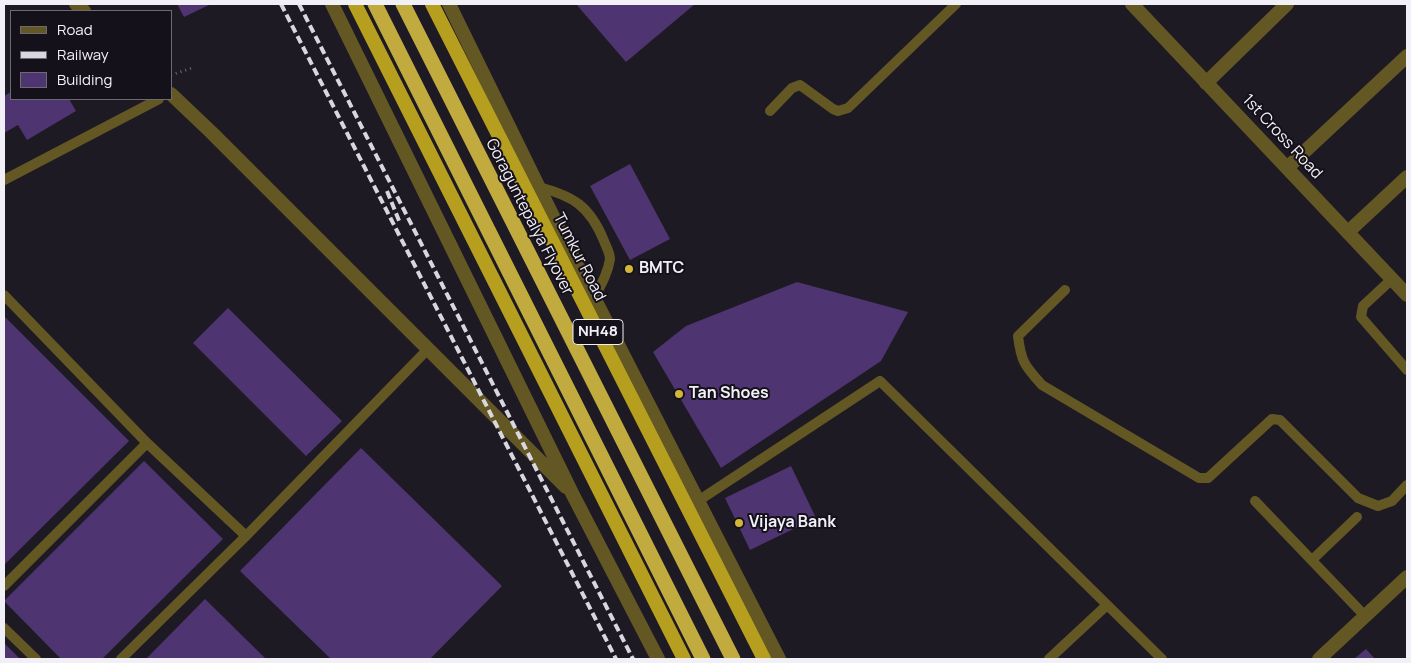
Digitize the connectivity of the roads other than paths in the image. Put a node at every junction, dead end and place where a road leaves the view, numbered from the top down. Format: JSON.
{"nodes":[{"id":1,"x":332,"y":4,"type":"edge"},
{"id":2,"x":355,"y":4,"type":"edge"},
{"id":3,"x":375,"y":4,"type":"edge"},
{"id":4,"x":403,"y":4,"type":"edge"},
{"id":5,"x":432,"y":4,"type":"edge"},
{"id":6,"x":449,"y":4,"type":"edge"},
{"id":7,"x":956,"y":4,"type":"edge"},
{"id":8,"x":1132,"y":4,"type":"edge"},
{"id":9,"x":1287,"y":4,"type":"edge"},
{"id":10,"x":1407,"y":56,"type":"edge"},
{"id":11,"x":1206,"y":83,"type":"junction"},
{"id":12,"x":172,"y":95,"type":"edge"},
{"id":13,"x":157,"y":100,"type":"edge"},
{"id":14,"x":770,"y":111,"type":"dead end"},
{"id":15,"x":1287,"y":168,"type":"junction"},
{"id":16,"x":1407,"y":177,"type":"edge"},
{"id":17,"x":4,"y":180,"type":"edge"},
{"id":18,"x":539,"y":187,"type":"junction"},
{"id":19,"x":1348,"y":232,"type":"junction"},
{"id":20,"x":1392,"y":279,"type":"junction"},
{"id":21,"x":1065,"y":290,"type":"dead end"},
{"id":22,"x":4,"y":295,"type":"edge"},
{"id":23,"x":1407,"y":295,"type":"edge"},
{"id":24,"x":594,"y":298,"type":"junction"},
{"id":25,"x":428,"y":349,"type":"junction"},
{"id":26,"x":1407,"y":370,"type":"edge"},
{"id":27,"x":147,"y":443,"type":"junction"},
{"id":28,"x":1407,"y":485,"type":"edge"},
{"id":29,"x":573,"y":495,"type":"junction"},
{"id":30,"x":1255,"y":500,"type":"dead end"},
{"id":31,"x":698,"y":501,"type":"junction"},
{"id":32,"x":1357,"y":517,"type":"dead end"},
{"id":33,"x":246,"y":536,"type":"junction"},
{"id":34,"x":1312,"y":560,"type":"junction"},
{"id":35,"x":1407,"y":577,"type":"edge"},
{"id":36,"x":4,"y":586,"type":"edge"},
{"id":37,"x":1107,"y":605,"type":"junction"},
{"id":38,"x":1365,"y":616,"type":"junction"},
{"id":39,"x":4,"y":628,"type":"edge"},
{"id":40,"x":36,"y":659,"type":"edge"},
{"id":41,"x":121,"y":659,"type":"edge"},
{"id":42,"x":658,"y":659,"type":"edge"},
{"id":43,"x":684,"y":659,"type":"edge"},
{"id":44,"x":703,"y":659,"type":"edge"},
{"id":45,"x":733,"y":659,"type":"edge"},
{"id":46,"x":764,"y":659,"type":"edge"},
{"id":47,"x":779,"y":659,"type":"edge"},
{"id":48,"x":1049,"y":659,"type":"edge"},
{"id":49,"x":1162,"y":659,"type":"edge"},
{"id":50,"x":1319,"y":659,"type":"edge"}],
"edges":[{"from":1,"to":29,"type":"street"},
{"from":2,"to":43,"type":"highway"},
{"from":3,"to":44,"type":"highway"},
{"from":4,"to":45,"type":"highway","name":"Goraguntepalya Flyover"},
{"from":5,"to":46,"type":"highway","name":"Tumkur Road","number":"NH48"},
{"from":6,"to":18,"type":"street"},
{"from":7,"to":14,"type":"lane"},
{"from":8,"to":11,"type":"street","name":"1st Cross Road"},
{"from":9,"to":11,"type":"street"},
{"from":10,"to":15,"type":"street"},
{"from":11,"to":15,"type":"street","name":"1st Cross Road"},
{"from":12,"to":25,"type":"street"},
{"from":13,"to":17,"type":"lane"},
{"from":15,"to":19,"type":"street","name":"1st Cross Road"},
{"from":16,"to":19,"type":"street"},
{"from":18,"to":24,"type":"street"},
{"from":18,"to":24,"type":"lane"},
{"from":19,"to":20,"type":"street","name":"1st Cross Road"},
{"from":20,"to":23,"type":"street","name":"1st Cross Road"},
{"from":20,"to":26,"type":"lane"},
{"from":21,"to":28,"type":"lane"},
{"from":22,"to":27,"type":"lane"},
{"from":24,"to":31,"type":"street"},
{"from":25,"to":29,"type":"street"},
{"from":25,"to":33,"type":"lane"},
{"from":27,"to":33,"type":"lane"},
{"from":27,"to":36,"type":"lane"},
{"from":29,"to":42,"type":"street"},
{"from":30,"to":34,"type":"lane"},
{"from":31,"to":37,"type":"lane"},
{"from":31,"to":47,"type":"street"},
{"from":32,"to":34,"type":"lane"},
{"from":33,"to":41,"type":"lane"},
{"from":34,"to":38,"type":"lane"},
{"from":35,"to":38,"type":"street"},
{"from":37,"to":48,"type":"lane"},
{"from":37,"to":49,"type":"lane"},
{"from":38,"to":50,"type":"street"},
{"from":39,"to":40,"type":"lane"}]}
